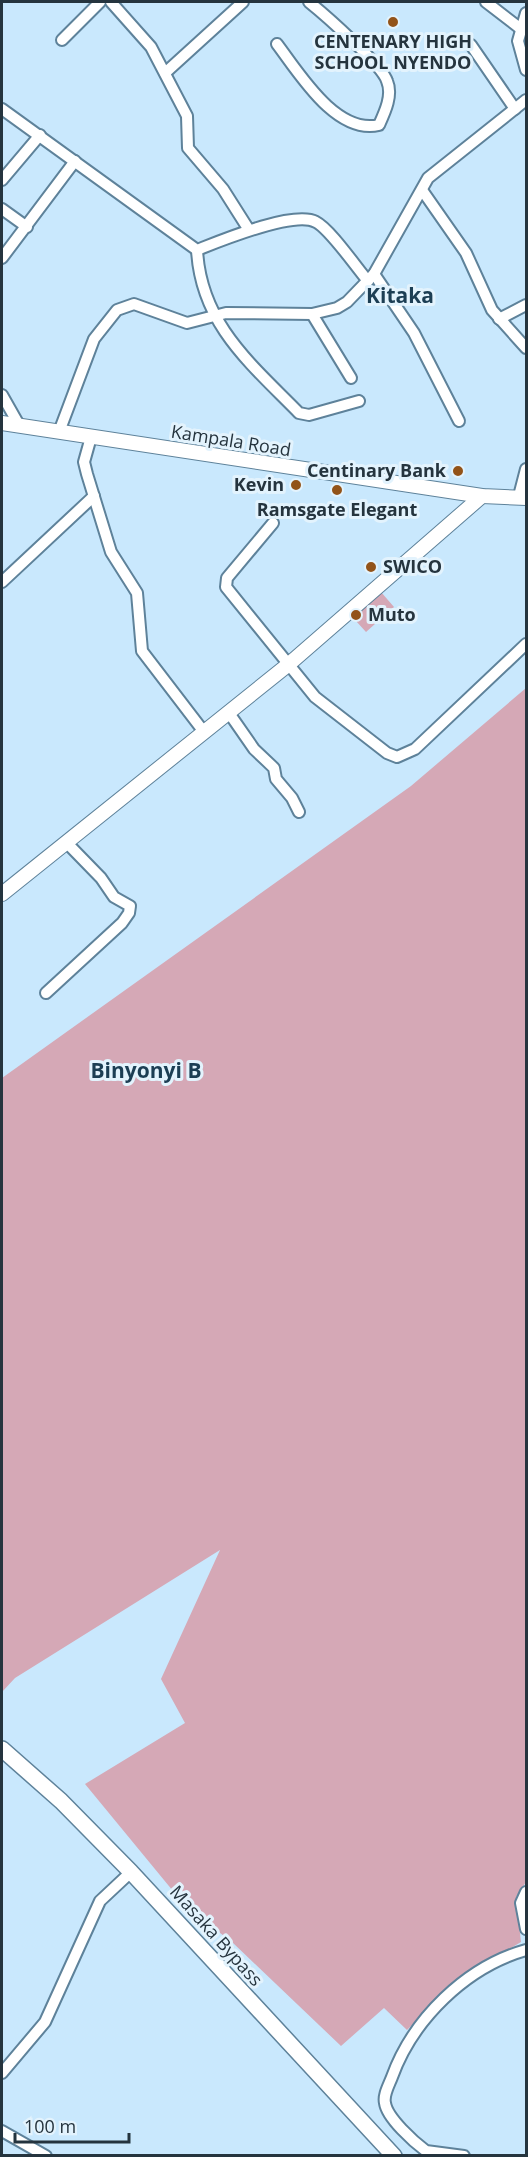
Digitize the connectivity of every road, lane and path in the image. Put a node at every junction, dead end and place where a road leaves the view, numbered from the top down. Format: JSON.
{"nodes":[{"id":1,"x":100,"y":2,"type":"edge"},
{"id":2,"x":111,"y":2,"type":"edge"},
{"id":3,"x":243,"y":2,"type":"edge"},
{"id":4,"x":309,"y":2,"type":"edge"},
{"id":5,"x":486,"y":2,"type":"edge"},
{"id":6,"x":526,"y":13,"type":"edge"},
{"id":7,"x":521,"y":29,"type":"junction"},
{"id":8,"x":62,"y":40,"type":"dead end"},
{"id":9,"x":277,"y":44,"type":"dead end"},
{"id":10,"x":471,"y":45,"type":"dead end"},
{"id":11,"x":526,"y":70,"type":"edge"},
{"id":12,"x":165,"y":73,"type":"junction"},
{"id":13,"x":526,"y":100,"type":"edge"},
{"id":14,"x":2,"y":109,"type":"edge"},
{"id":15,"x":515,"y":109,"type":"junction"},
{"id":16,"x":40,"y":135,"type":"junction"},
{"id":17,"x":75,"y":161,"type":"junction"},
{"id":18,"x":2,"y":180,"type":"edge"},
{"id":19,"x":422,"y":190,"type":"junction"},
{"id":20,"x":2,"y":209,"type":"edge"},
{"id":21,"x":27,"y":227,"type":"junction"},
{"id":22,"x":249,"y":230,"type":"junction"},
{"id":23,"x":196,"y":250,"type":"junction"},
{"id":24,"x":2,"y":258,"type":"edge"},
{"id":25,"x":371,"y":277,"type":"junction"},
{"id":26,"x":526,"y":305,"type":"edge"},
{"id":27,"x":312,"y":314,"type":"junction"},
{"id":28,"x":213,"y":315,"type":"junction"},
{"id":29,"x":499,"y":319,"type":"junction"},
{"id":30,"x":526,"y":348,"type":"edge"},
{"id":31,"x":351,"y":378,"type":"dead end"},
{"id":32,"x":2,"y":395,"type":"edge"},
{"id":33,"x":358,"y":401,"type":"dead end"},
{"id":34,"x":459,"y":421,"type":"dead end"},
{"id":35,"x":2,"y":423,"type":"edge"},
{"id":36,"x":19,"y":425,"type":"junction"},
{"id":37,"x":59,"y":432,"type":"junction"},
{"id":38,"x":91,"y":437,"type":"junction"},
{"id":39,"x":526,"y":469,"type":"edge"},
{"id":40,"x":94,"y":496,"type":"junction"},
{"id":41,"x":482,"y":496,"type":"junction"},
{"id":42,"x":523,"y":497,"type":"edge"},
{"id":43,"x":273,"y":523,"type":"dead end"},
{"id":44,"x":2,"y":582,"type":"edge"},
{"id":45,"x":526,"y":644,"type":"edge"},
{"id":46,"x":289,"y":664,"type":"junction"},
{"id":47,"x":229,"y":713,"type":"junction"},
{"id":48,"x":204,"y":732,"type":"junction"},
{"id":49,"x":299,"y":812,"type":"dead end"},
{"id":50,"x":66,"y":842,"type":"junction"},
{"id":51,"x":2,"y":894,"type":"edge"},
{"id":52,"x":46,"y":993,"type":"dead end"},
{"id":53,"x":2,"y":1749,"type":"edge"},
{"id":54,"x":131,"y":1872,"type":"junction"},
{"id":55,"x":526,"y":1892,"type":"edge"},
{"id":56,"x":526,"y":1929,"type":"edge"},
{"id":57,"x":526,"y":1950,"type":"edge"},
{"id":58,"x":2,"y":2073,"type":"edge"},
{"id":59,"x":2,"y":2131,"type":"edge"},
{"id":60,"x":46,"y":2156,"type":"edge"},
{"id":61,"x":394,"y":2156,"type":"edge"},
{"id":62,"x":464,"y":2156,"type":"edge"}],
"edges":[{"from":1,"to":8,"type":"street"},
{"from":2,"to":12,"type":"street"},
{"from":3,"to":12,"type":"street"},
{"from":4,"to":9,"type":"street"},
{"from":5,"to":7,"type":"street"},
{"from":6,"to":7,"type":"street"},
{"from":7,"to":11,"type":"street"},
{"from":10,"to":15,"type":"street"},
{"from":12,"to":22,"type":"street"},
{"from":13,"to":15,"type":"street"},
{"from":14,"to":16,"type":"street"},
{"from":15,"to":19,"type":"street"},
{"from":16,"to":17,"type":"street"},
{"from":16,"to":18,"type":"street"},
{"from":17,"to":21,"type":"street"},
{"from":17,"to":23,"type":"street"},
{"from":19,"to":25,"type":"street"},
{"from":19,"to":29,"type":"street"},
{"from":20,"to":21,"type":"street"},
{"from":21,"to":24,"type":"street"},
{"from":22,"to":23,"type":"street"},
{"from":22,"to":25,"type":"street"},
{"from":23,"to":28,"type":"street"},
{"from":25,"to":27,"type":"street"},
{"from":25,"to":34,"type":"street"},
{"from":26,"to":29,"type":"street"},
{"from":27,"to":28,"type":"street"},
{"from":27,"to":31,"type":"street"},
{"from":28,"to":33,"type":"street"},
{"from":28,"to":37,"type":"street"},
{"from":29,"to":30,"type":"street"},
{"from":32,"to":36,"type":"street"},
{"from":35,"to":36,"type":"main road","name":"Kampala Road"},
{"from":36,"to":37,"type":"main road","name":"Kampala Road"},
{"from":37,"to":38,"type":"main road","name":"Kampala Road"},
{"from":38,"to":40,"type":"street"},
{"from":38,"to":41,"type":"main road","name":"Kampala Road"},
{"from":39,"to":42,"type":"street"},
{"from":40,"to":44,"type":"street"},
{"from":40,"to":48,"type":"street"},
{"from":41,"to":42,"type":"main road","name":"Kampala Road"},
{"from":41,"to":46,"type":"main road"},
{"from":43,"to":46,"type":"street"},
{"from":45,"to":46,"type":"street"},
{"from":46,"to":47,"type":"main road"},
{"from":47,"to":48,"type":"main road"},
{"from":47,"to":49,"type":"street"},
{"from":48,"to":50,"type":"main road"},
{"from":50,"to":51,"type":"main road"},
{"from":50,"to":52,"type":"street"},
{"from":53,"to":54,"type":"highway","name":"Masaka Bypass"},
{"from":54,"to":58,"type":"street"},
{"from":54,"to":61,"type":"highway","name":"Masaka Bypass"},
{"from":55,"to":56,"type":"street"},
{"from":57,"to":62,"type":"street"},
{"from":59,"to":60,"type":"street"}]}
